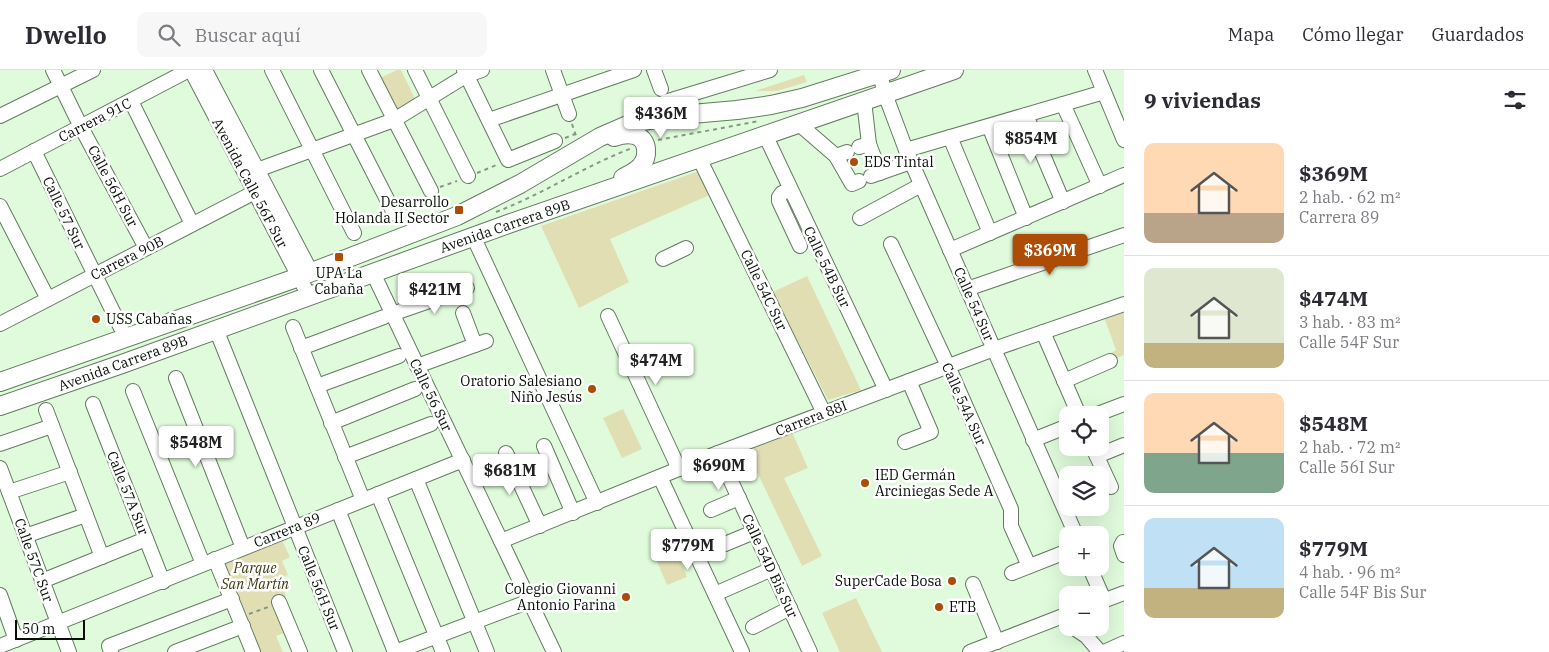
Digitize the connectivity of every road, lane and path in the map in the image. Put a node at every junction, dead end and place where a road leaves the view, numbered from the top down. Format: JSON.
{"nodes":[{"id":1,"x":53,"y":70,"type":"edge"},
{"id":2,"x":92,"y":70,"type":"edge"},
{"id":3,"x":190,"y":70,"type":"edge"},
{"id":4,"x":205,"y":70,"type":"edge"},
{"id":5,"x":272,"y":70,"type":"edge"},
{"id":6,"x":321,"y":70,"type":"edge"},
{"id":7,"x":369,"y":70,"type":"edge"},
{"id":8,"x":414,"y":70,"type":"edge"},
{"id":9,"x":482,"y":70,"type":"edge"},
{"id":10,"x":553,"y":70,"type":"edge"},
{"id":11,"x":634,"y":70,"type":"edge"},
{"id":12,"x":654,"y":70,"type":"edge"},
{"id":13,"x":770,"y":70,"type":"edge"},
{"id":14,"x":954,"y":70,"type":"edge"},
{"id":15,"x":1095,"y":70,"type":"edge"},
{"id":16,"x":883,"y":71,"type":"edge"},
{"id":17,"x":465,"y":73,"type":"edge"},
{"id":18,"x":60,"y":86,"type":"junction"},
{"id":19,"x":1104,"y":92,"type":"junction"},
{"id":20,"x":885,"y":94,"type":"junction"},
{"id":21,"x":562,"y":95,"type":"junction"},
{"id":22,"x":429,"y":98,"type":"junction"},
{"id":23,"x":131,"y":101,"type":"junction"},
{"id":24,"x":864,"y":101,"type":"junction"},
{"id":25,"x":1064,"y":104,"type":"junction"},
{"id":26,"x":569,"y":114,"type":"joint"},
{"id":27,"x":1026,"y":114,"type":"junction"},
{"id":28,"x":0,"y":116,"type":"edge"},
{"id":29,"x":394,"y":120,"type":"junction"},
{"id":30,"x":489,"y":120,"type":"junction"},
{"id":31,"x":799,"y":124,"type":"junction"},
{"id":32,"x":989,"y":126,"type":"junction"},
{"id":33,"x":81,"y":127,"type":"junction"},
{"id":34,"x":354,"y":134,"type":"junction"},
{"id":35,"x":950,"y":137,"type":"junction"},
{"id":36,"x":577,"y":139,"type":"dead end"},
{"id":37,"x":1124,"y":140,"type":"edge"},
{"id":38,"x":555,"y":142,"type":"dead end"},
{"id":39,"x":768,"y":143,"type":"dead end"},
{"id":40,"x":312,"y":150,"type":"junction"},
{"id":41,"x":853,"y":150,"type":"junction"},
{"id":42,"x":34,"y":151,"type":"junction"},
{"id":43,"x":908,"y":156,"type":"junction"},
{"id":44,"x":565,"y":157,"type":"junction"},
{"id":45,"x":703,"y":166,"type":"dead end"},
{"id":46,"x":0,"y":169,"type":"edge"},
{"id":47,"x":257,"y":170,"type":"junction"},
{"id":48,"x":1124,"y":174,"type":"edge"},
{"id":49,"x":468,"y":176,"type":"dead end"},
{"id":50,"x":870,"y":177,"type":"junction"},
{"id":51,"x":921,"y":184,"type":"junction"},
{"id":52,"x":1100,"y":186,"type":"junction"},
{"id":53,"x":790,"y":190,"type":"junction"},
{"id":54,"x":431,"y":191,"type":"dead end"},
{"id":55,"x":255,"y":192,"type":"junction"},
{"id":56,"x":580,"y":200,"type":"junction"},
{"id":57,"x":1063,"y":202,"type":"junction"},
{"id":58,"x":0,"y":206,"type":"edge"},
{"id":59,"x":394,"y":213,"type":"dead end"},
{"id":60,"x":860,"y":218,"type":"dead end"},
{"id":61,"x":1026,"y":218,"type":"junction"},
{"id":62,"x":192,"y":224,"type":"junction"},
{"id":63,"x":354,"y":233,"type":"dead end"},
{"id":64,"x":990,"y":233,"type":"junction"},
{"id":65,"x":1124,"y":235,"type":"edge"},
{"id":66,"x":473,"y":236,"type":"junction"},
{"id":67,"x":891,"y":244,"type":"dead end"},
{"id":68,"x":800,"y":246,"type":"dead end"},
{"id":69,"x":146,"y":248,"type":"junction"},
{"id":70,"x":686,"y":248,"type":"dead end"},
{"id":71,"x":950,"y":250,"type":"junction"},
{"id":72,"x":662,"y":259,"type":"dead end"},
{"id":73,"x":372,"y":273,"type":"junction"},
{"id":74,"x":95,"y":275,"type":"junction"},
{"id":75,"x":305,"y":275,"type":"junction"},
{"id":76,"x":468,"y":288,"type":"dead end"},
{"id":77,"x":967,"y":289,"type":"junction"},
{"id":78,"x":309,"y":296,"type":"junction"},
{"id":79,"x":48,"y":299,"type":"junction"},
{"id":80,"x":1124,"y":304,"type":"edge"},
{"id":81,"x":463,"y":313,"type":"dead end"},
{"id":82,"x":388,"y":316,"type":"junction"},
{"id":83,"x":608,"y":316,"type":"dead end"},
{"id":84,"x":1,"y":320,"type":"edge"},
{"id":85,"x":121,"y":328,"type":"dead end"},
{"id":86,"x":293,"y":328,"type":"dead end"},
{"id":87,"x":216,"y":329,"type":"junction"},
{"id":88,"x":1043,"y":332,"type":"junction"},
{"id":89,"x":301,"y":348,"type":"junction"},
{"id":90,"x":994,"y":350,"type":"junction"},
{"id":91,"x":400,"y":356,"type":"dead end"},
{"id":92,"x":1110,"y":361,"type":"dead end"},
{"id":93,"x":418,"y":366,"type":"junction"},
{"id":94,"x":948,"y":366,"type":"junction"},
{"id":95,"x":176,"y":378,"type":"dead end"},
{"id":96,"x":909,"y":381,"type":"junction"},
{"id":97,"x":1064,"y":381,"type":"junction"},
{"id":98,"x":0,"y":382,"type":"edge"},
{"id":99,"x":316,"y":386,"type":"junction"},
{"id":100,"x":415,"y":389,"type":"dead end"},
{"id":101,"x":886,"y":390,"type":"junction"},
{"id":102,"x":133,"y":391,"type":"dead end"},
{"id":103,"x":93,"y":404,"type":"dead end"},
{"id":104,"x":1124,"y":404,"type":"edge"},
{"id":105,"x":0,"y":406,"type":"edge"},
{"id":106,"x":1075,"y":406,"type":"edge"},
{"id":107,"x":46,"y":410,"type":"dead end"},
{"id":108,"x":1109,"y":410,"type":"edge"},
{"id":109,"x":824,"y":413,"type":"junction"},
{"id":110,"x":331,"y":423,"type":"junction"},
{"id":111,"x":431,"y":424,"type":"dead end"},
{"id":112,"x":52,"y":426,"type":"junction"},
{"id":113,"x":1059,"y":430,"type":"edge"},
{"id":114,"x":1033,"y":440,"type":"junction"},
{"id":115,"x":905,"y":442,"type":"dead end"},
{"id":116,"x":0,"y":444,"type":"edge"},
{"id":117,"x":1124,"y":445,"type":"edge"},
{"id":118,"x":544,"y":446,"type":"dead end"},
{"id":119,"x":1109,"y":449,"type":"edge"},
{"id":120,"x":506,"y":453,"type":"dead end"},
{"id":121,"x":718,"y":453,"type":"junction"},
{"id":122,"x":1097,"y":456,"type":"edge"},
{"id":123,"x":345,"y":457,"type":"junction"},
{"id":124,"x":463,"y":460,"type":"junction"},
{"id":125,"x":0,"y":468,"type":"edge"},
{"id":126,"x":679,"y":469,"type":"junction"},
{"id":127,"x":70,"y":472,"type":"junction"},
{"id":128,"x":660,"y":477,"type":"junction"},
{"id":129,"x":416,"y":479,"type":"junction"},
{"id":130,"x":1111,"y":487,"type":"dead end"},
{"id":131,"x":9,"y":492,"type":"junction"},
{"id":132,"x":378,"y":494,"type":"junction"},
{"id":133,"x":739,"y":498,"type":"junction"},
{"id":134,"x":362,"y":500,"type":"junction"},
{"id":135,"x":597,"y":503,"type":"junction"},
{"id":136,"x":338,"y":510,"type":"junction"},
{"id":137,"x":711,"y":510,"type":"dead end"},
{"id":138,"x":573,"y":513,"type":"junction"},
{"id":139,"x":86,"y":515,"type":"junction"},
{"id":140,"x":295,"y":526,"type":"junction"},
{"id":141,"x":540,"y":526,"type":"junction"},
{"id":142,"x":1072,"y":526,"type":"edge"},
{"id":143,"x":754,"y":532,"type":"junction"},
{"id":144,"x":25,"y":536,"type":"junction"},
{"id":145,"x":146,"y":539,"type":"junction"},
{"id":146,"x":501,"y":541,"type":"junction"},
{"id":147,"x":725,"y":544,"type":"dead end"},
{"id":148,"x":244,"y":548,"type":"junction"},
{"id":149,"x":1059,"y":554,"type":"edge"},
{"id":150,"x":102,"y":557,"type":"junction"},
{"id":151,"x":209,"y":562,"type":"junction"},
{"id":152,"x":1029,"y":566,"type":"junction"},
{"id":153,"x":772,"y":569,"type":"junction"},
{"id":154,"x":1012,"y":573,"type":"dead end"},
{"id":155,"x":42,"y":581,"type":"junction"},
{"id":156,"x":163,"y":582,"type":"junction"},
{"id":157,"x":973,"y":584,"type":"dead end"},
{"id":158,"x":1124,"y":592,"type":"edge"},
{"id":159,"x":714,"y":594,"type":"junction"},
{"id":160,"x":0,"y":595,"type":"edge"},
{"id":161,"x":1109,"y":598,"type":"edge"},
{"id":162,"x":232,"y":599,"type":"junction"},
{"id":163,"x":530,"y":601,"type":"junction"},
{"id":164,"x":279,"y":602,"type":"joint"},
{"id":165,"x":790,"y":608,"type":"junction"},
{"id":166,"x":1059,"y":618,"type":"edge"},
{"id":167,"x":241,"y":622,"type":"junction"},
{"id":168,"x":474,"y":622,"type":"junction"},
{"id":169,"x":57,"y":624,"type":"junction"},
{"id":170,"x":753,"y":627,"type":"dead end"},
{"id":171,"x":436,"y":636,"type":"junction"},
{"id":172,"x":1086,"y":636,"type":"edge"},
{"id":173,"x":16,"y":640,"type":"junction"},
{"id":174,"x":997,"y":642,"type":"junction"},
{"id":175,"x":1124,"y":644,"type":"edge"},
{"id":176,"x":0,"y":646,"type":"edge"},
{"id":177,"x":110,"y":649,"type":"edge"},
{"id":178,"x":805,"y":650,"type":"edge"},
{"id":179,"x":69,"y":652,"type":"edge"},
{"id":180,"x":174,"y":652,"type":"edge"},
{"id":181,"x":254,"y":652,"type":"edge"},
{"id":182,"x":300,"y":652,"type":"edge"},
{"id":183,"x":345,"y":652,"type":"edge"},
{"id":184,"x":395,"y":652,"type":"edge"},
{"id":185,"x":442,"y":652,"type":"edge"},
{"id":186,"x":487,"y":652,"type":"edge"},
{"id":187,"x":554,"y":652,"type":"edge"},
{"id":188,"x":742,"y":652,"type":"edge"},
{"id":189,"x":970,"y":652,"type":"edge"},
{"id":190,"x":1100,"y":652,"type":"edge"},
{"id":191,"x":1104,"y":652,"type":"edge"}],
"edges":[{"from":1,"to":18,"type":"street","name":"Calle 56H Sur"},
{"from":2,"to":18,"type":"street"},
{"from":3,"to":23,"type":"street","name":"Carrera 91C"},
{"from":3,"to":55,"type":"street","name":"Avenida Calle 56F Sur"},
{"from":4,"to":47,"type":"street","name":"Avenida Calle 56F Sur"},
{"from":5,"to":40,"type":"street"},
{"from":6,"to":34,"type":"street"},
{"from":7,"to":29,"type":"street"},
{"from":8,"to":22,"type":"street"},
{"from":9,"to":17,"type":"street"},
{"from":10,"to":21,"type":"street"},
{"from":11,"to":21,"type":"street"},
{"from":12,"to":13,"type":"street"},
{"from":14,"to":20,"type":"main road","name":"Avenida Carrera 89B"},
{"from":15,"to":19,"type":"street"},
{"from":16,"to":20,"type":"street","name":"Calle 54 Sur"},
{"from":16,"to":44,"type":"main road","name":"Avenida Carrera 89B"},
{"from":17,"to":22,"type":"street"},
{"from":17,"to":30,"type":"street"},
{"from":18,"to":28,"type":"street"},
{"from":18,"to":33,"type":"street","name":"Calle 56H Sur"},
{"from":19,"to":25,"type":"street"},
{"from":19,"to":37,"type":"street"},
{"from":20,"to":24,"type":"main road","name":"Avenida Carrera 89B"},
{"from":20,"to":43,"type":"street","name":"Calle 54 Sur"},
{"from":21,"to":26,"type":"street"},
{"from":21,"to":30,"type":"street"},
{"from":22,"to":29,"type":"street"},
{"from":22,"to":49,"type":"street"},
{"from":23,"to":33,"type":"street","name":"Carrera 91C"},
{"from":23,"to":62,"type":"street"},
{"from":24,"to":31,"type":"main road","name":"Avenida Carrera 89B"},
{"from":24,"to":41,"type":"street"},
{"from":25,"to":27,"type":"street"},
{"from":25,"to":52,"type":"street"},
{"from":26,"to":36,"type":"path"},
{"from":27,"to":32,"type":"street"},
{"from":27,"to":57,"type":"street"},
{"from":29,"to":34,"type":"street"},
{"from":29,"to":54,"type":"street"},
{"from":30,"to":38,"type":"street"},
{"from":31,"to":41,"type":"street"},
{"from":31,"to":56,"type":"main road","name":"Avenida Carrera 89B"},
{"from":32,"to":35,"type":"street"},
{"from":32,"to":61,"type":"street"},
{"from":33,"to":42,"type":"street","name":"Carrera 91C"},
{"from":33,"to":69,"type":"street","name":"Calle 56H Sur"},
{"from":34,"to":40,"type":"street"},
{"from":34,"to":59,"type":"street"},
{"from":35,"to":43,"type":"street"},
{"from":35,"to":64,"type":"street"},
{"from":39,"to":53,"type":"street","name":"Calle 54B Sur"},
{"from":40,"to":47,"type":"street"},
{"from":40,"to":63,"type":"street"},
{"from":41,"to":50,"type":"street"},
{"from":41,"to":50,"type":"street"},
{"from":42,"to":46,"type":"street","name":"Carrera 91C"},
{"from":42,"to":74,"type":"street","name":"Calle 57 Sur"},
{"from":43,"to":50,"type":"street"},
{"from":43,"to":51,"type":"street","name":"Calle 54 Sur"},
{"from":44,"to":56,"type":"main road"},
{"from":44,"to":75,"type":"main road","name":"Avenida Carrera 89B"},
{"from":45,"to":109,"type":"street","name":"Calle 54C Sur"},
{"from":47,"to":75,"type":"street","name":"Avenida Calle 56F Sur"},
{"from":48,"to":52,"type":"street"},
{"from":51,"to":60,"type":"street"},
{"from":51,"to":71,"type":"street","name":"Calle 54 Sur"},
{"from":52,"to":57,"type":"street"},
{"from":53,"to":68,"type":"street"},
{"from":53,"to":101,"type":"street","name":"Calle 54B Sur"},
{"from":55,"to":62,"type":"street","name":"Carrera 90B"},
{"from":55,"to":75,"type":"street","name":"Avenida Calle 56F Sur"},
{"from":56,"to":66,"type":"main road","name":"Avenida Carrera 89B"},
{"from":57,"to":61,"type":"street"},
{"from":58,"to":79,"type":"street"},
{"from":61,"to":64,"type":"street"},
{"from":62,"to":69,"type":"street","name":"Carrera 90B"},
{"from":64,"to":71,"type":"street"},
{"from":65,"to":77,"type":"street"},
{"from":66,"to":73,"type":"main road","name":"Avenida Carrera 89B"},
{"from":66,"to":135,"type":"street"},
{"from":67,"to":94,"type":"street","name":"Calle 54A Sur"},
{"from":69,"to":74,"type":"street","name":"Carrera 90B"},
{"from":70,"to":72,"type":"street"},
{"from":71,"to":77,"type":"street","name":"Calle 54 Sur"},
{"from":73,"to":78,"type":"main road","name":"Avenida Carrera 89B"},
{"from":73,"to":82,"type":"street","name":"Calle 56 Sur"},
{"from":74,"to":79,"type":"street","name":"Carrera 90B"},
{"from":74,"to":85,"type":"street","name":"Calle 57 Sur"},
{"from":75,"to":78,"type":"street","name":"Avenida Calle 56F Sur"},
{"from":75,"to":98,"type":"main road","name":"Avenida Carrera 89B"},
{"from":76,"to":82,"type":"street"},
{"from":77,"to":90,"type":"street","name":"Calle 54 Sur"},
{"from":78,"to":87,"type":"main road","name":"Avenida Carrera 89B"},
{"from":79,"to":84,"type":"street","name":"Carrera 90B"},
{"from":80,"to":88,"type":"street","name":"Carrera 88I"},
{"from":81,"to":93,"type":"street"},
{"from":82,"to":89,"type":"street"},
{"from":82,"to":93,"type":"street","name":"Calle 56 Sur"},
{"from":83,"to":126,"type":"street"},
{"from":86,"to":89,"type":"street"},
{"from":87,"to":105,"type":"main road","name":"Avenida Carrera 89B"},
{"from":87,"to":140,"type":"street","name":"Calle 56H Sur"},
{"from":88,"to":90,"type":"street","name":"Carrera 88I"},
{"from":88,"to":97,"type":"street"},
{"from":89,"to":99,"type":"street"},
{"from":90,"to":94,"type":"street","name":"Carrera 88I"},
{"from":90,"to":114,"type":"street","name":"Calle 54 Sur"},
{"from":91,"to":99,"type":"street"},
{"from":92,"to":97,"type":"street"},
{"from":93,"to":124,"type":"street","name":"Calle 56 Sur"},
{"from":94,"to":96,"type":"street","name":"Carrera 88I"},
{"from":94,"to":152,"type":"street","name":"Calle 54A Sur"},
{"from":95,"to":148,"type":"street"},
{"from":96,"to":101,"type":"street","name":"Carrera 88I"},
{"from":96,"to":115,"type":"street"},
{"from":97,"to":106,"type":"street"},
{"from":99,"to":110,"type":"street"},
{"from":100,"to":110,"type":"street"},
{"from":101,"to":109,"type":"street","name":"Carrera 88I"},
{"from":102,"to":151,"type":"street"},
{"from":103,"to":145,"type":"street","name":"Calle 57A Sur"},
{"from":104,"to":108,"type":"street"},
{"from":107,"to":112,"type":"street"},
{"from":109,"to":121,"type":"street","name":"Carrera 88I"},
{"from":110,"to":123,"type":"street"},
{"from":111,"to":123,"type":"street"},
{"from":112,"to":116,"type":"street"},
{"from":112,"to":127,"type":"street"},
{"from":113,"to":114,"type":"street"},
{"from":114,"to":142,"type":"street","name":"Calle 54 Sur"},
{"from":117,"to":119,"type":"street"},
{"from":118,"to":138,"type":"street"},
{"from":120,"to":141,"type":"street"},
{"from":121,"to":126,"type":"street","name":"Carrera 88I"},
{"from":121,"to":133,"type":"street","name":"Calle 54D Bis Sur"},
{"from":122,"to":130,"type":"street"},
{"from":123,"to":134,"type":"street"},
{"from":124,"to":129,"type":"street","name":"Carrera 89"},
{"from":124,"to":146,"type":"street","name":"Calle 56 Sur"},
{"from":125,"to":131,"type":"street","name":"Calle 57C Sur"},
{"from":126,"to":128,"type":"street","name":"Carrera 88I"},
{"from":127,"to":131,"type":"street"},
{"from":127,"to":139,"type":"street"},
{"from":128,"to":135,"type":"street","name":"Carrera 88I"},
{"from":128,"to":159,"type":"street"},
{"from":129,"to":132,"type":"street","name":"Carrera 89"},
{"from":129,"to":168,"type":"street"},
{"from":131,"to":144,"type":"street","name":"Calle 57C Sur"},
{"from":132,"to":134,"type":"street","name":"Carrera 89"},
{"from":132,"to":171,"type":"street"},
{"from":133,"to":137,"type":"street"},
{"from":133,"to":143,"type":"street","name":"Calle 54D Bis Sur"},
{"from":134,"to":136,"type":"street","name":"Carrera 89"},
{"from":135,"to":138,"type":"street","name":"Carrera 88I"},
{"from":136,"to":140,"type":"street","name":"Carrera 89"},
{"from":136,"to":184,"type":"street"},
{"from":138,"to":141,"type":"street","name":"Carrera 88I"},
{"from":139,"to":144,"type":"street"},
{"from":139,"to":150,"type":"street"},
{"from":140,"to":148,"type":"street","name":"Carrera 89"},
{"from":140,"to":183,"type":"street","name":"Calle 56H Sur"},
{"from":141,"to":146,"type":"street","name":"Carrera 88I"},
{"from":143,"to":147,"type":"street"},
{"from":143,"to":153,"type":"street","name":"Calle 54D Bis Sur"},
{"from":144,"to":155,"type":"street","name":"Calle 57C Sur"},
{"from":145,"to":150,"type":"street"},
{"from":145,"to":156,"type":"street","name":"Calle 57A Sur"},
{"from":146,"to":163,"type":"street","name":"Calle 56 Sur"},
{"from":148,"to":151,"type":"street","name":"Carrera 89"},
{"from":149,"to":152,"type":"street"},
{"from":150,"to":155,"type":"street"},
{"from":151,"to":156,"type":"street","name":"Carrera 89"},
{"from":151,"to":162,"type":"street"},
{"from":152,"to":154,"type":"street"},
{"from":153,"to":159,"type":"street"},
{"from":153,"to":165,"type":"street","name":"Calle 54D Bis Sur"},
{"from":155,"to":169,"type":"street","name":"Calle 57C Sur"},
{"from":156,"to":169,"type":"street","name":"Carrera 89"},
{"from":157,"to":174,"type":"street"},
{"from":158,"to":161,"type":"street"},
{"from":159,"to":188,"type":"street"},
{"from":160,"to":173,"type":"street"},
{"from":162,"to":167,"type":"street"},
{"from":162,"to":177,"type":"street"},
{"from":163,"to":168,"type":"street"},
{"from":163,"to":187,"type":"street","name":"Calle 56 Sur"},
{"from":164,"to":167,"type":"path"},
{"from":164,"to":182,"type":"street"},
{"from":165,"to":170,"type":"street"},
{"from":165,"to":178,"type":"street","name":"Calle 54D Bis Sur"},
{"from":166,"to":174,"type":"street"},
{"from":167,"to":180,"type":"street"},
{"from":167,"to":181,"type":"street"},
{"from":168,"to":171,"type":"street"},
{"from":168,"to":186,"type":"street"},
{"from":169,"to":173,"type":"street","name":"Carrera 89"},
{"from":169,"to":179,"type":"street","name":"Calle 57C Sur"},
{"from":171,"to":184,"type":"street"},
{"from":171,"to":185,"type":"street"},
{"from":172,"to":190,"type":"street"},
{"from":173,"to":176,"type":"street","name":"Carrera 89"},
{"from":174,"to":189,"type":"street"},
{"from":175,"to":191,"type":"street"}]}
